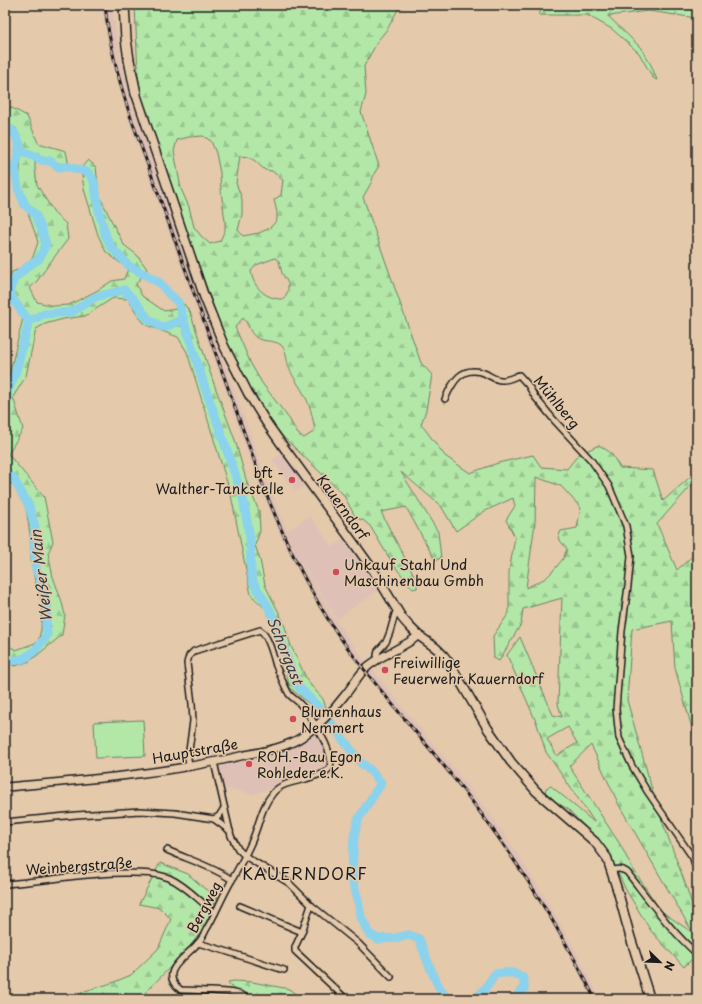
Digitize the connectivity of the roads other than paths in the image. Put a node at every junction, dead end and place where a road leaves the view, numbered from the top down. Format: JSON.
{"nodes":[{"id":1,"x":124,"y":5,"type":"edge"},
{"id":2,"x":136,"y":94,"type":"joint"},
{"id":3,"x":446,"y":399,"type":"dead end"},
{"id":4,"x":398,"y":611,"type":"junction"},
{"id":5,"x":418,"y":635,"type":"junction"},
{"id":6,"x":378,"y":659,"type":"junction"},
{"id":7,"x":319,"y":724,"type":"junction"},
{"id":8,"x":214,"y":762,"type":"junction"},
{"id":9,"x":189,"y":767,"type":"junction"},
{"id":10,"x":5,"y":787,"type":"edge"},
{"id":11,"x":224,"y":808,"type":"junction"},
{"id":12,"x":214,"y":819,"type":"junction"},
{"id":13,"x":5,"y":822,"type":"edge"},
{"id":14,"x":230,"y":831,"type":"junction"},
{"id":15,"x":167,"y":850,"type":"dead end"},
{"id":16,"x":245,"y":856,"type":"junction"},
{"id":17,"x":611,"y":870,"type":"junction"},
{"id":18,"x":697,"y":873,"type":"edge"},
{"id":19,"x":232,"y":880,"type":"junction"},
{"id":20,"x":5,"y":884,"type":"edge"},
{"id":21,"x":311,"y":905,"type":"junction"},
{"id":22,"x":240,"y":906,"type":"dead end"},
{"id":23,"x":215,"y":913,"type":"junction"},
{"id":24,"x":302,"y":932,"type":"junction"},
{"id":25,"x":198,"y":943,"type":"junction"},
{"id":26,"x":697,"y":954,"type":"edge"},
{"id":27,"x":284,"y":970,"type":"dead end"},
{"id":28,"x":391,"y":977,"type":"dead end"},
{"id":29,"x":248,"y":999,"type":"edge"},
{"id":30,"x":346,"y":999,"type":"edge"},
{"id":31,"x":650,"y":999,"type":"edge"}],
"edges":[{"from":1,"to":2,"type":"highway"},
{"from":2,"to":4,"type":"main road","name":"Kauerndorf"},
{"from":3,"to":18,"type":"street","name":"Mühlberg"},
{"from":4,"to":5,"type":"main road","name":"Kauerndorf"},
{"from":4,"to":6,"type":"street","name":"Hauptstraße"},
{"from":5,"to":6,"type":"main road","name":"Hauptstraße"},
{"from":5,"to":17,"type":"main road","name":"Kauerndorf"},
{"from":6,"to":7,"type":"main road","name":"Hauptstraße"},
{"from":7,"to":8,"type":"main road","name":"Hauptstraße"},
{"from":7,"to":9,"type":"street"},
{"from":7,"to":16,"type":"street","name":"Bergweg"},
{"from":8,"to":9,"type":"main road","name":"Hauptstraße"},
{"from":8,"to":11,"type":"street"},
{"from":9,"to":10,"type":"main road","name":"Hauptstraße"},
{"from":11,"to":12,"type":"street"},
{"from":11,"to":14,"type":"street"},
{"from":12,"to":13,"type":"street"},
{"from":12,"to":14,"type":"street"},
{"from":14,"to":16,"type":"street"},
{"from":15,"to":19,"type":"street"},
{"from":16,"to":19,"type":"street","name":"Bergweg"},
{"from":16,"to":21,"type":"street"},
{"from":17,"to":26,"type":"street"},
{"from":17,"to":31,"type":"main road","name":"Kauerndorf"},
{"from":19,"to":23,"type":"street","name":"Bergweg"},
{"from":20,"to":23,"type":"street","name":"Weinbergstraße"},
{"from":21,"to":24,"type":"street"},
{"from":21,"to":28,"type":"street"},
{"from":22,"to":24,"type":"street"},
{"from":23,"to":25,"type":"street","name":"Bergweg"},
{"from":24,"to":30,"type":"street"},
{"from":25,"to":27,"type":"street"},
{"from":25,"to":29,"type":"street","name":"Bergweg"}]}
